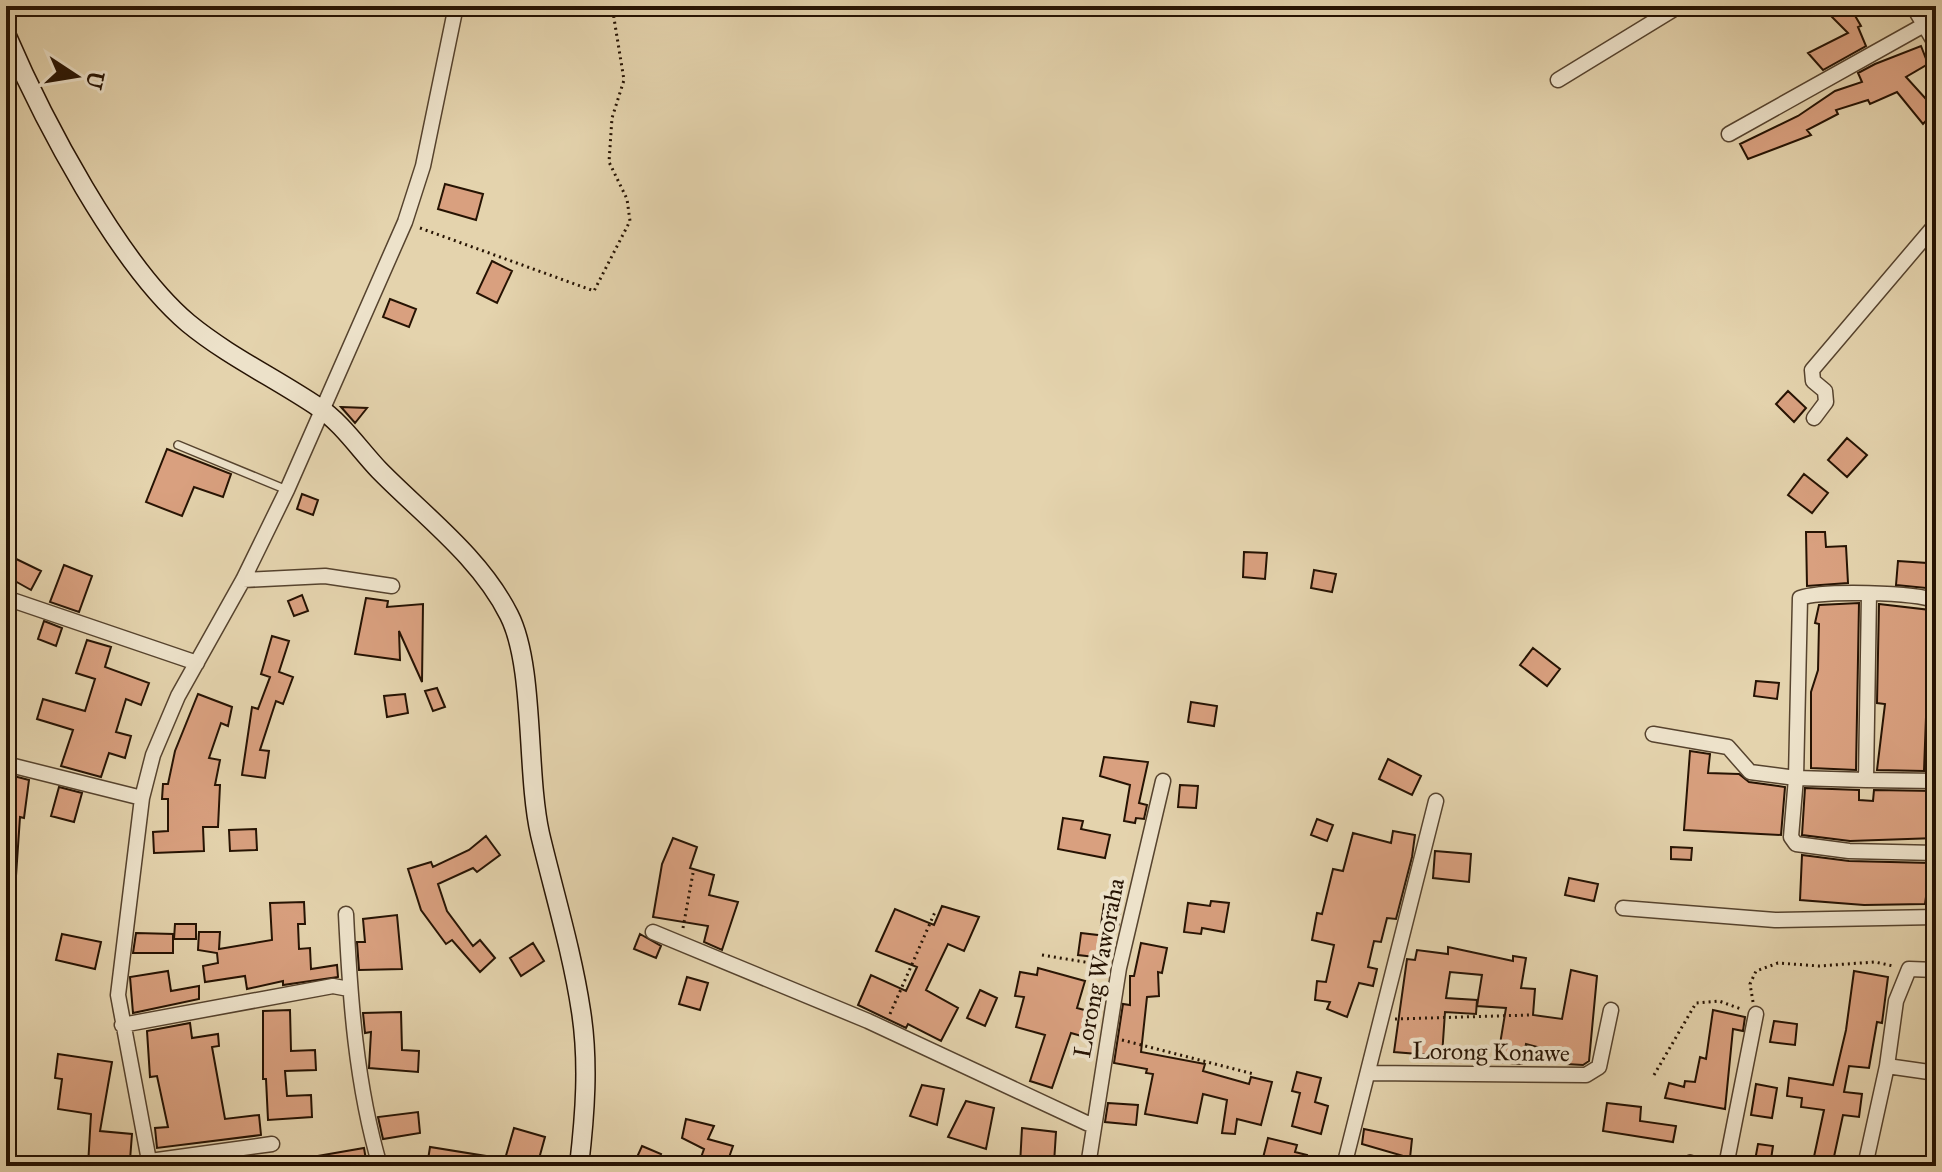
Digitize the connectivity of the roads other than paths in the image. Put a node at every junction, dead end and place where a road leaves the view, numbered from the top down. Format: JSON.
{"nodes":[{"id":1,"x":456,"y":6,"type":"edge"},
{"id":2,"x":1679,"y":6,"type":"edge"},
{"id":3,"x":1913,"y":6,"type":"edge"},
{"id":4,"x":1924,"y":25,"type":"junction"},
{"id":5,"x":6,"y":34,"type":"edge"},
{"id":6,"x":1936,"y":45,"type":"edge"},
{"id":7,"x":1558,"y":80,"type":"dead end"},
{"id":8,"x":1729,"y":134,"type":"dead end"},
{"id":9,"x":1936,"y":224,"type":"edge"},
{"id":10,"x":322,"y":409,"type":"junction"},
{"id":11,"x":1814,"y":418,"type":"dead end"},
{"id":12,"x":178,"y":445,"type":"dead end"},
{"id":13,"x":287,"y":490,"type":"junction"},
{"id":14,"x":243,"y":580,"type":"junction"},
{"id":15,"x":392,"y":586,"type":"dead end"},
{"id":16,"x":1869,"y":594,"type":"junction"},
{"id":17,"x":6,"y":598,"type":"edge"},
{"id":18,"x":1936,"y":601,"type":"edge"},
{"id":19,"x":197,"y":663,"type":"junction"},
{"id":20,"x":1653,"y":734,"type":"dead end"},
{"id":21,"x":6,"y":764,"type":"edge"},
{"id":22,"x":1796,"y":778,"type":"junction"},
{"id":23,"x":1866,"y":780,"type":"junction"},
{"id":24,"x":1163,"y":781,"type":"dead end"},
{"id":25,"x":1936,"y":781,"type":"edge"},
{"id":26,"x":142,"y":798,"type":"junction"},
{"id":27,"x":1436,"y":801,"type":"dead end"},
{"id":28,"x":1936,"y":853,"type":"edge"},
{"id":29,"x":1623,"y":908,"type":"dead end"},
{"id":30,"x":346,"y":914,"type":"dead end"},
{"id":31,"x":1936,"y":917,"type":"edge"},
{"id":32,"x":653,"y":932,"type":"dead end"},
{"id":33,"x":1936,"y":970,"type":"edge"},
{"id":34,"x":349,"y":989,"type":"junction"},
{"id":35,"x":1611,"y":1010,"type":"dead end"},
{"id":36,"x":1756,"y":1014,"type":"road end"},
{"id":37,"x":122,"y":1025,"type":"junction"},
{"id":38,"x":1887,"y":1066,"type":"junction"},
{"id":39,"x":1369,"y":1073,"type":"junction"},
{"id":40,"x":1936,"y":1073,"type":"edge"},
{"id":41,"x":1093,"y":1126,"type":"junction"},
{"id":42,"x":272,"y":1144,"type":"dead end"},
{"id":43,"x":1690,"y":1159,"type":"dead end"},
{"id":44,"x":150,"y":1164,"type":"edge"},
{"id":45,"x":380,"y":1166,"type":"edge"},
{"id":46,"x":579,"y":1166,"type":"edge"},
{"id":47,"x":1088,"y":1166,"type":"edge"},
{"id":48,"x":1344,"y":1166,"type":"edge"},
{"id":49,"x":1713,"y":1166,"type":"edge"},
{"id":50,"x":1726,"y":1166,"type":"edge"},
{"id":51,"x":1865,"y":1166,"type":"edge"}],
"edges":[{"from":1,"to":10,"type":"street"},
{"from":2,"to":7,"type":"street"},
{"from":3,"to":4,"type":"street"},
{"from":4,"to":6,"type":"street"},
{"from":4,"to":8,"type":"street"},
{"from":5,"to":10,"type":"main road"},
{"from":9,"to":11,"type":"street"},
{"from":10,"to":13,"type":"street"},
{"from":10,"to":46,"type":"main road"},
{"from":12,"to":13,"type":"lane"},
{"from":13,"to":14,"type":"street"},
{"from":14,"to":15,"type":"street"},
{"from":14,"to":19,"type":"street"},
{"from":16,"to":18,"type":"street"},
{"from":16,"to":22,"type":"street"},
{"from":16,"to":23,"type":"street"},
{"from":17,"to":19,"type":"street"},
{"from":19,"to":26,"type":"street"},
{"from":20,"to":22,"type":"street"},
{"from":21,"to":26,"type":"street"},
{"from":22,"to":23,"type":"street"},
{"from":22,"to":28,"type":"street"},
{"from":23,"to":25,"type":"street"},
{"from":24,"to":41,"type":"street","name":"Lorong Waworaha"},
{"from":26,"to":37,"type":"street"},
{"from":27,"to":39,"type":"street","name":"Lorong Konawe"},
{"from":29,"to":31,"type":"street"},
{"from":30,"to":34,"type":"street"},
{"from":32,"to":41,"type":"street"},
{"from":33,"to":38,"type":"street"},
{"from":34,"to":37,"type":"street"},
{"from":34,"to":45,"type":"street"},
{"from":35,"to":39,"type":"street","name":"Lorong Konawe"},
{"from":36,"to":50,"type":"street"},
{"from":37,"to":44,"type":"street"},
{"from":38,"to":40,"type":"street"},
{"from":38,"to":51,"type":"street"},
{"from":39,"to":48,"type":"street","name":"Lorong Konawe"},
{"from":41,"to":47,"type":"street","name":"Lorong Waworaha"},
{"from":42,"to":44,"type":"street"},
{"from":43,"to":49,"type":"lane"}]}
